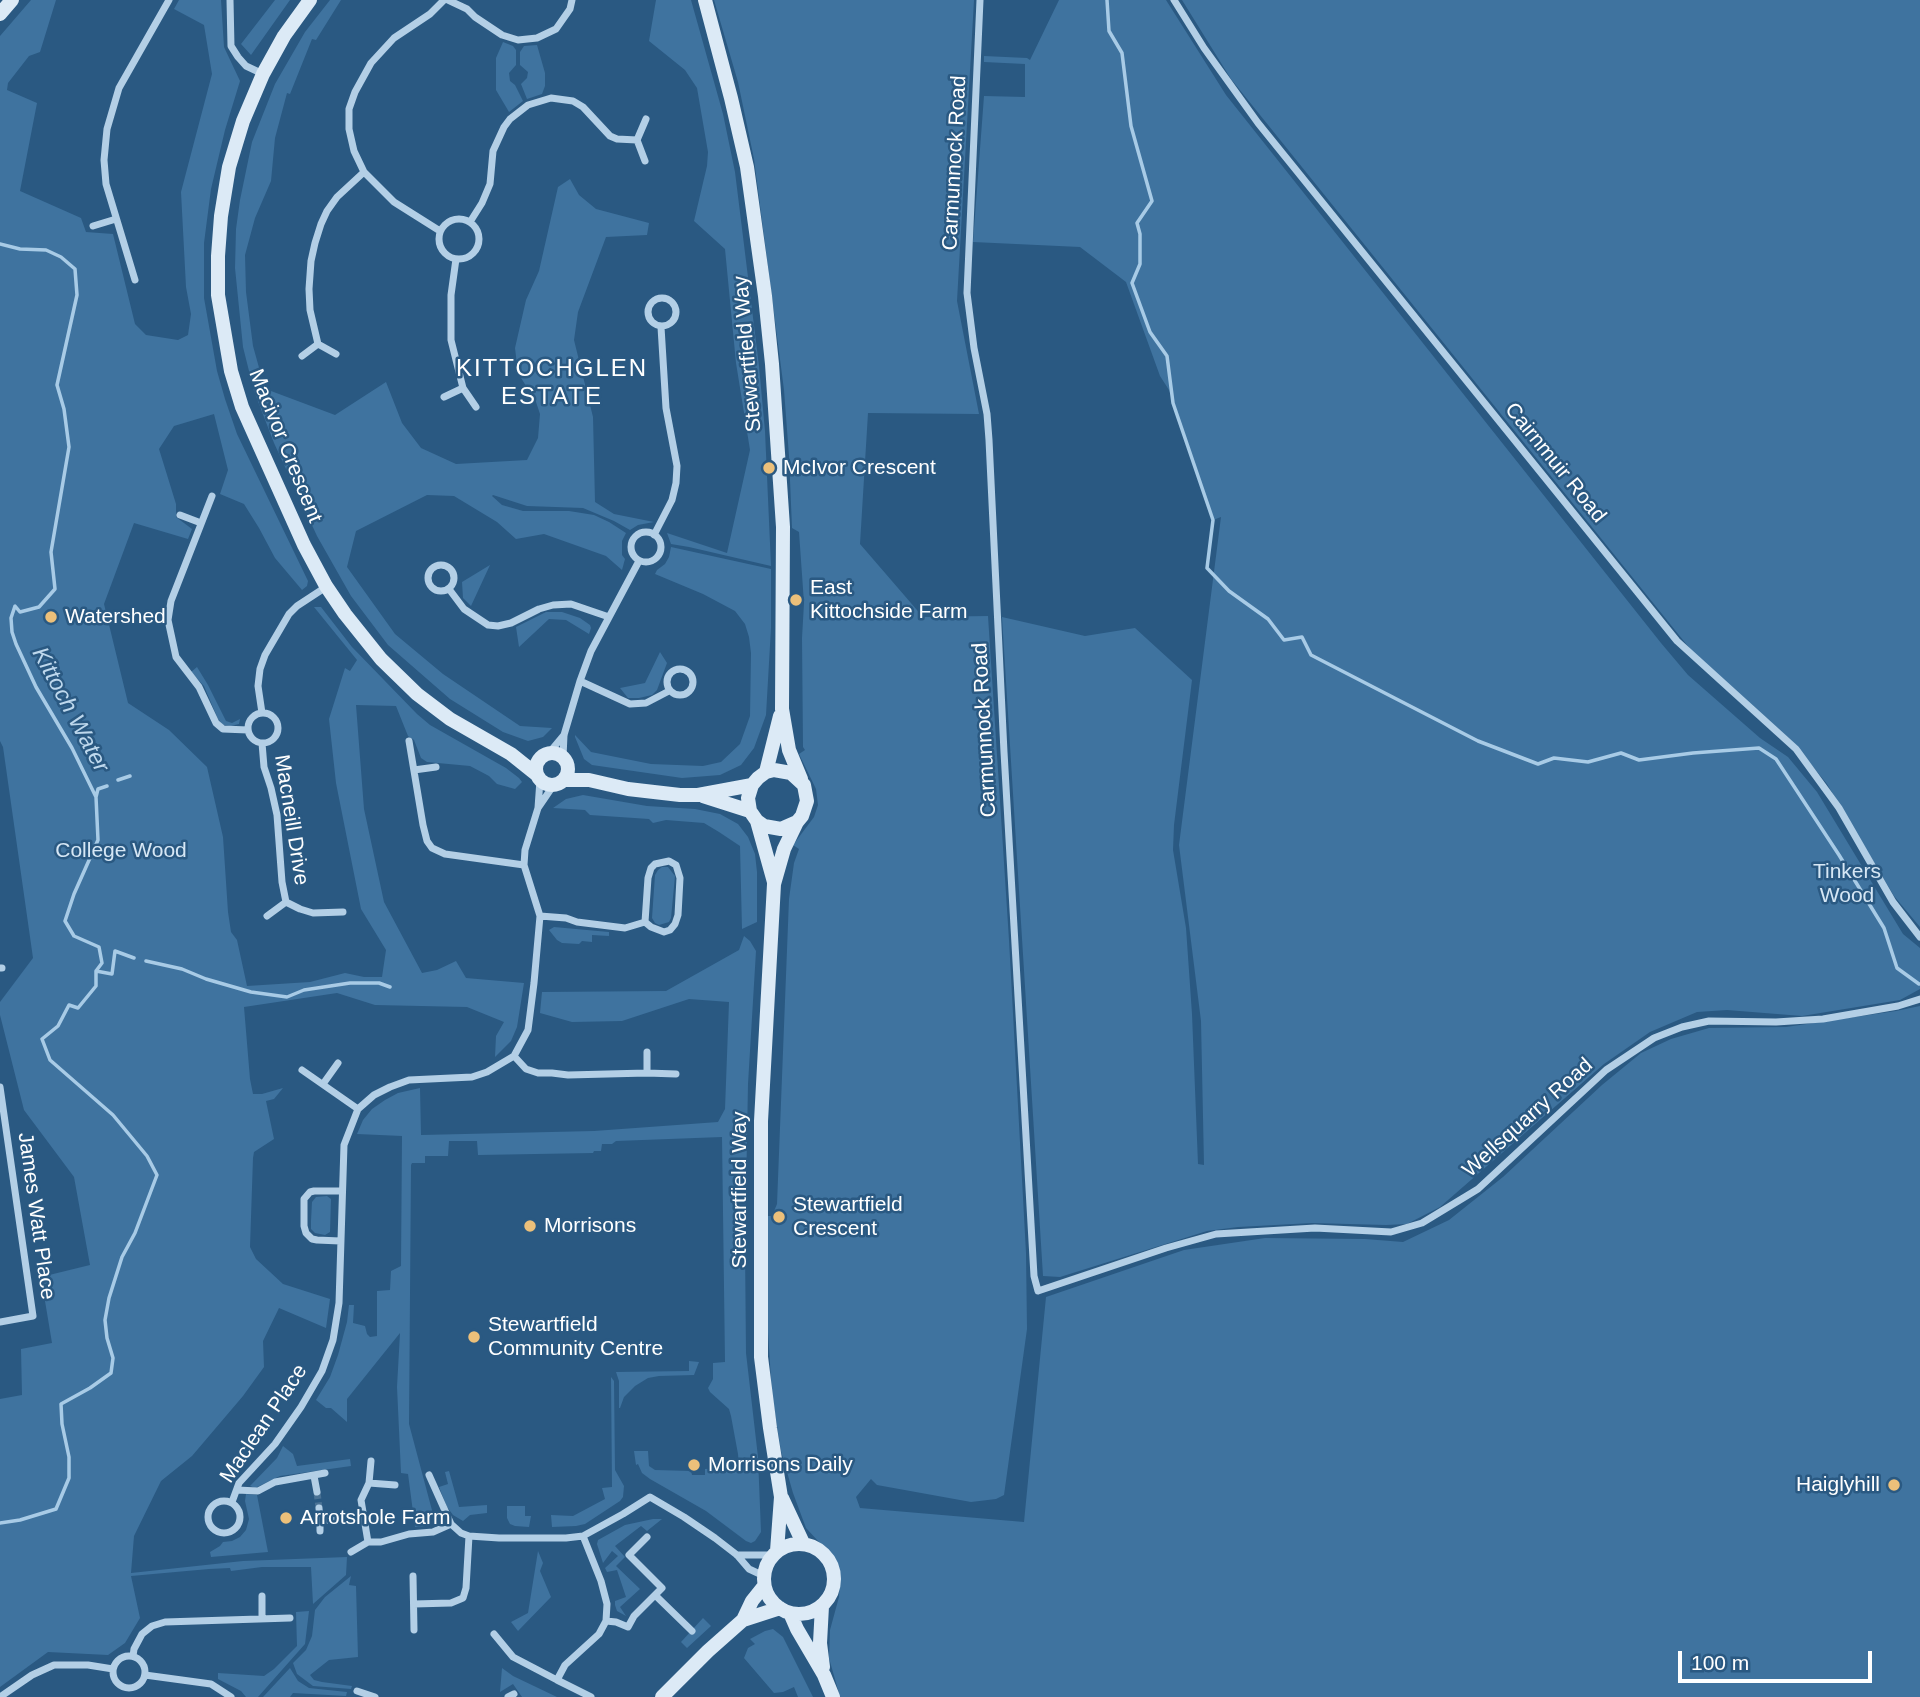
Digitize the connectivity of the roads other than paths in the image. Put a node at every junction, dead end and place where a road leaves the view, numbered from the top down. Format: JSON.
{"nodes":[{"id":1,"x":12,"y":0,"type":"edge"},
{"id":2,"x":169,"y":0,"type":"edge"},
{"id":3,"x":230,"y":0,"type":"edge"},
{"id":4,"x":310,"y":0,"type":"edge"},
{"id":5,"x":446,"y":0,"type":"edge"},
{"id":6,"x":572,"y":0,"type":"edge"},
{"id":7,"x":705,"y":0,"type":"edge"},
{"id":8,"x":980,"y":0,"type":"edge"},
{"id":9,"x":1174,"y":0,"type":"edge"},
{"id":10,"x":0,"y":14,"type":"edge"},
{"id":11,"x":263,"y":74,"type":"junction"},
{"id":12,"x":646,"y":119,"type":"dead end"},
{"id":13,"x":636,"y":141,"type":"junction"},
{"id":14,"x":645,"y":161,"type":"dead end"},
{"id":15,"x":364,"y":172,"type":"junction"},
{"id":16,"x":116,"y":219,"type":"junction"},
{"id":17,"x":470,"y":222,"type":"junction"},
{"id":18,"x":93,"y":226,"type":"dead end"},
{"id":19,"x":440,"y":231,"type":"junction"},
{"id":20,"x":456,"y":259,"type":"junction"},
{"id":21,"x":135,"y":280,"type":"dead end"},
{"id":22,"x":661,"y":327,"type":"junction"},
{"id":23,"x":317,"y":344,"type":"junction"},
{"id":24,"x":337,"y":354,"type":"dead end"},
{"id":25,"x":302,"y":356,"type":"dead end"},
{"id":26,"x":463,"y":388,"type":"junction"},
{"id":27,"x":444,"y":397,"type":"dead end"},
{"id":28,"x":475,"y":407,"type":"dead end"},
{"id":29,"x":212,"y":496,"type":"dead end"},
{"id":30,"x":180,"y":515,"type":"dead end"},
{"id":31,"x":201,"y":523,"type":"junction"},
{"id":32,"x":654,"y":535,"type":"junction"},
{"id":33,"x":639,"y":561,"type":"junction"},
{"id":34,"x":326,"y":586,"type":"junction"},
{"id":35,"x":449,"y":590,"type":"dead end"},
{"id":36,"x":609,"y":617,"type":"junction"},
{"id":37,"x":580,"y":681,"type":"junction"},
{"id":38,"x":669,"y":691,"type":"dead end"},
{"id":39,"x":782,"y":709,"type":"junction"},
{"id":40,"x":262,"y":713,"type":"junction"},
{"id":41,"x":248,"y":730,"type":"junction"},
{"id":42,"x":564,"y":735,"type":"junction"},
{"id":43,"x":408,"y":741,"type":"dead end"},
{"id":44,"x":262,"y":743,"type":"junction"},
{"id":45,"x":436,"y":767,"type":"dead end"},
{"id":46,"x":552,"y":769,"type":"junction"},
{"id":47,"x":414,"y":770,"type":"junction"},
{"id":48,"x":766,"y":772,"type":"junction"},
{"id":49,"x":752,"y":785,"type":"junction"},
{"id":50,"x":804,"y":785,"type":"junction"},
{"id":51,"x":698,"y":795,"type":"junction"},
{"id":52,"x":538,"y":808,"type":"junction"},
{"id":53,"x":754,"y":816,"type":"junction"},
{"id":54,"x":797,"y":822,"type":"junction"},
{"id":55,"x":524,"y":864,"type":"junction"},
{"id":56,"x":774,"y":884,"type":"junction"},
{"id":57,"x":286,"y":902,"type":"junction"},
{"id":58,"x":343,"y":912,"type":"dead end"},
{"id":59,"x":267,"y":916,"type":"dead end"},
{"id":60,"x":540,"y":916,"type":"junction"},
{"id":61,"x":645,"y":922,"type":"junction"},
{"id":62,"x":1920,"y":937,"type":"edge"},
{"id":63,"x":1920,"y":999,"type":"edge"},
{"id":64,"x":647,"y":1052,"type":"dead end"},
{"id":65,"x":514,"y":1056,"type":"junction"},
{"id":66,"x":338,"y":1063,"type":"dead end"},
{"id":67,"x":302,"y":1070,"type":"dead end"},
{"id":68,"x":647,"y":1073,"type":"junction"},
{"id":69,"x":676,"y":1074,"type":"dead end"},
{"id":70,"x":323,"y":1084,"type":"junction"},
{"id":71,"x":0,"y":1087,"type":"edge"},
{"id":72,"x":358,"y":1109,"type":"junction"},
{"id":73,"x":341,"y":1191,"type":"junction"},
{"id":74,"x":340,"y":1241,"type":"junction"},
{"id":75,"x":1038,"y":1291,"type":"joint"},
{"id":76,"x":0,"y":1322,"type":"edge"},
{"id":77,"x":371,"y":1461,"type":"dead end"},
{"id":78,"x":325,"y":1474,"type":"dead end"},
{"id":79,"x":429,"y":1475,"type":"dead end"},
{"id":80,"x":314,"y":1476,"type":"junction"},
{"id":81,"x":369,"y":1483,"type":"junction"},
{"id":82,"x":395,"y":1485,"type":"dead end"},
{"id":83,"x":237,"y":1490,"type":"junction"},
{"id":84,"x":317,"y":1492,"type":"tunnel mouth"},
{"id":85,"x":781,"y":1497,"type":"junction"},
{"id":86,"x":232,"y":1502,"type":"junction"},
{"id":87,"x":320,"y":1508,"type":"tunnel mouth"},
{"id":88,"x":320,"y":1520,"type":"junction"},
{"id":89,"x":338,"y":1520,"type":"dead end"},
{"id":90,"x":451,"y":1524,"type":"junction"},
{"id":91,"x":320,"y":1531,"type":"dead end"},
{"id":92,"x":469,"y":1536,"type":"junction"},
{"id":93,"x":583,"y":1536,"type":"junction"},
{"id":94,"x":647,"y":1537,"type":"dead end"},
{"id":95,"x":368,"y":1542,"type":"junction"},
{"id":96,"x":803,"y":1543,"type":"junction"},
{"id":97,"x":351,"y":1552,"type":"dead end"},
{"id":98,"x":775,"y":1553,"type":"junction"},
{"id":99,"x":737,"y":1555,"type":"junction"},
{"id":100,"x":413,"y":1576,"type":"dead end"},
{"id":101,"x":764,"y":1581,"type":"junction"},
{"id":102,"x":655,"y":1595,"type":"junction"},
{"id":103,"x":262,"y":1596,"type":"dead end"},
{"id":104,"x":414,"y":1604,"type":"junction"},
{"id":105,"x":822,"y":1606,"type":"junction"},
{"id":106,"x":785,"y":1610,"type":"junction"},
{"id":107,"x":262,"y":1618,"type":"junction"},
{"id":108,"x":290,"y":1618,"type":"dead end"},
{"id":109,"x":743,"y":1620,"type":"junction"},
{"id":110,"x":606,"y":1621,"type":"junction"},
{"id":111,"x":414,"y":1630,"type":"dead end"},
{"id":112,"x":692,"y":1631,"type":"dead end"},
{"id":113,"x":494,"y":1634,"type":"dead end"},
{"id":114,"x":133,"y":1656,"type":"junction"},
{"id":115,"x":113,"y":1669,"type":"junction"},
{"id":116,"x":145,"y":1675,"type":"junction"},
{"id":117,"x":824,"y":1675,"type":"junction"},
{"id":118,"x":557,"y":1680,"type":"junction"},
{"id":119,"x":357,"y":1691,"type":"dead end"},
{"id":120,"x":126,"y":1693,"type":"edge"},
{"id":121,"x":0,"y":1697,"type":"edge"},
{"id":122,"x":231,"y":1697,"type":"edge"},
{"id":123,"x":375,"y":1697,"type":"edge"},
{"id":124,"x":592,"y":1697,"type":"edge"},
{"id":125,"x":662,"y":1697,"type":"edge"},
{"id":126,"x":833,"y":1697,"type":"edge"}],
"edges":[{"from":1,"to":10,"type":"street"},
{"from":2,"to":16,"type":"street"},
{"from":3,"to":11,"type":"street"},
{"from":4,"to":11,"type":"street","name":"Macivor Crescent"},
{"from":5,"to":6,"type":"street"},
{"from":5,"to":15,"type":"street"},
{"from":7,"to":39,"type":"street","name":"Stewartfield Way"},
{"from":8,"to":75,"type":"street","name":"Carmunnock Road"},
{"from":9,"to":62,"type":"street","name":"Cairnmuir Road"},
{"from":11,"to":34,"type":"street","name":"Macivor Crescent"},
{"from":12,"to":13,"type":"street"},
{"from":13,"to":14,"type":"street"},
{"from":13,"to":17,"type":"street"},
{"from":15,"to":19,"type":"street"},
{"from":15,"to":23,"type":"street"},
{"from":16,"to":18,"type":"street"},
{"from":16,"to":21,"type":"street"},
{"from":17,"to":19,"type":"street"},
{"from":17,"to":20,"type":"street"},
{"from":19,"to":20,"type":"street"},
{"from":20,"to":26,"type":"street"},
{"from":22,"to":22,"type":"street"},
{"from":22,"to":32,"type":"street"},
{"from":23,"to":24,"type":"street"},
{"from":23,"to":25,"type":"street"},
{"from":26,"to":27,"type":"street"},
{"from":26,"to":28,"type":"street"},
{"from":29,"to":31,"type":"street"},
{"from":30,"to":31,"type":"street"},
{"from":31,"to":41,"type":"street"},
{"from":32,"to":33,"type":"street"},
{"from":32,"to":33,"type":"street"},
{"from":33,"to":36,"type":"street"},
{"from":34,"to":40,"type":"street"},
{"from":34,"to":46,"type":"street","name":"Macivor Crescent"},
{"from":35,"to":36,"type":"street"},
{"from":36,"to":37,"type":"street"},
{"from":37,"to":38,"type":"street"},
{"from":37,"to":42,"type":"street"},
{"from":39,"to":48,"type":"street","name":"Stewartfield Way"},
{"from":39,"to":50,"type":"street","name":"Stewartfield Way"},
{"from":40,"to":41,"type":"street"},
{"from":40,"to":44,"type":"street"},
{"from":41,"to":44,"type":"street"},
{"from":42,"to":46,"type":"street"},
{"from":42,"to":46,"type":"street"},
{"from":43,"to":47,"type":"street"},
{"from":44,"to":57,"type":"street","name":"Macneill Drive"},
{"from":45,"to":47,"type":"street"},
{"from":46,"to":51,"type":"street","name":"Macivor Crescent"},
{"from":46,"to":52,"type":"street"},
{"from":46,"to":52,"type":"street"},
{"from":47,"to":55,"type":"street"},
{"from":48,"to":49,"type":"street"},
{"from":48,"to":50,"type":"street"},
{"from":49,"to":51,"type":"street","name":"Macivor Crescent"},
{"from":49,"to":53,"type":"street"},
{"from":50,"to":54,"type":"street"},
{"from":51,"to":53,"type":"street","name":"Macivor Crescent"},
{"from":52,"to":55,"type":"street"},
{"from":53,"to":54,"type":"street"},
{"from":53,"to":56,"type":"street","name":"Stewartfield Way"},
{"from":54,"to":56,"type":"street","name":"Stewartfield Way"},
{"from":55,"to":60,"type":"street"},
{"from":56,"to":85,"type":"street","name":"Stewartfield Way"},
{"from":57,"to":58,"type":"street","name":"Macneill Drive"},
{"from":57,"to":59,"type":"street","name":"Macneill Drive"},
{"from":60,"to":61,"type":"street"},
{"from":60,"to":65,"type":"street"},
{"from":61,"to":61,"type":"street"},
{"from":63,"to":75,"type":"street","name":"Wellsquarry Road"},
{"from":64,"to":68,"type":"street"},
{"from":65,"to":68,"type":"street"},
{"from":65,"to":72,"type":"street"},
{"from":66,"to":70,"type":"street"},
{"from":67,"to":70,"type":"street"},
{"from":68,"to":69,"type":"street"},
{"from":70,"to":72,"type":"street"},
{"from":71,"to":76,"type":"street","name":"James Watt Place"},
{"from":72,"to":73,"type":"street","name":"Maclean Place"},
{"from":73,"to":74,"type":"street","name":"Maclean Place"},
{"from":73,"to":74,"type":"street"},
{"from":74,"to":83,"type":"street","name":"Maclean Place"},
{"from":77,"to":81,"type":"street"},
{"from":78,"to":80,"type":"street"},
{"from":79,"to":90,"type":"street"},
{"from":80,"to":83,"type":"street"},
{"from":80,"to":84,"type":"street"},
{"from":81,"to":82,"type":"street"},
{"from":81,"to":95,"type":"street"},
{"from":83,"to":86,"type":"street","name":"Maclean Place"},
{"from":85,"to":96,"type":"street","name":"Stewartfield Way"},
{"from":85,"to":98,"type":"street","name":"Stewartfield Way"},
{"from":86,"to":86,"type":"street","name":"Maclean Place"},
{"from":87,"to":88,"type":"street"},
{"from":88,"to":89,"type":"street"},
{"from":88,"to":91,"type":"street"},
{"from":90,"to":92,"type":"street"},
{"from":90,"to":95,"type":"street"},
{"from":92,"to":93,"type":"street"},
{"from":92,"to":104,"type":"street"},
{"from":93,"to":99,"type":"street"},
{"from":93,"to":110,"type":"street"},
{"from":94,"to":102,"type":"street"},
{"from":95,"to":97,"type":"street"},
{"from":96,"to":98,"type":"street"},
{"from":96,"to":105,"type":"street"},
{"from":98,"to":99,"type":"street"},
{"from":98,"to":101,"type":"street"},
{"from":99,"to":101,"type":"street"},
{"from":100,"to":104,"type":"street"},
{"from":101,"to":106,"type":"street"},
{"from":101,"to":109,"type":"street"},
{"from":102,"to":110,"type":"street"},
{"from":102,"to":112,"type":"street"},
{"from":103,"to":107,"type":"street"},
{"from":104,"to":111,"type":"street"},
{"from":105,"to":106,"type":"street"},
{"from":105,"to":117,"type":"street"},
{"from":106,"to":109,"type":"street"},
{"from":106,"to":117,"type":"street"},
{"from":107,"to":108,"type":"street"},
{"from":107,"to":114,"type":"street"},
{"from":109,"to":125,"type":"street"},
{"from":110,"to":118,"type":"street"},
{"from":113,"to":118,"type":"street"},
{"from":114,"to":115,"type":"street"},
{"from":114,"to":116,"type":"street"},
{"from":115,"to":120,"type":"street"},
{"from":115,"to":121,"type":"street"},
{"from":116,"to":120,"type":"street"},
{"from":116,"to":122,"type":"street"},
{"from":117,"to":126,"type":"street"},
{"from":118,"to":124,"type":"street"},
{"from":119,"to":123,"type":"street"}]}
